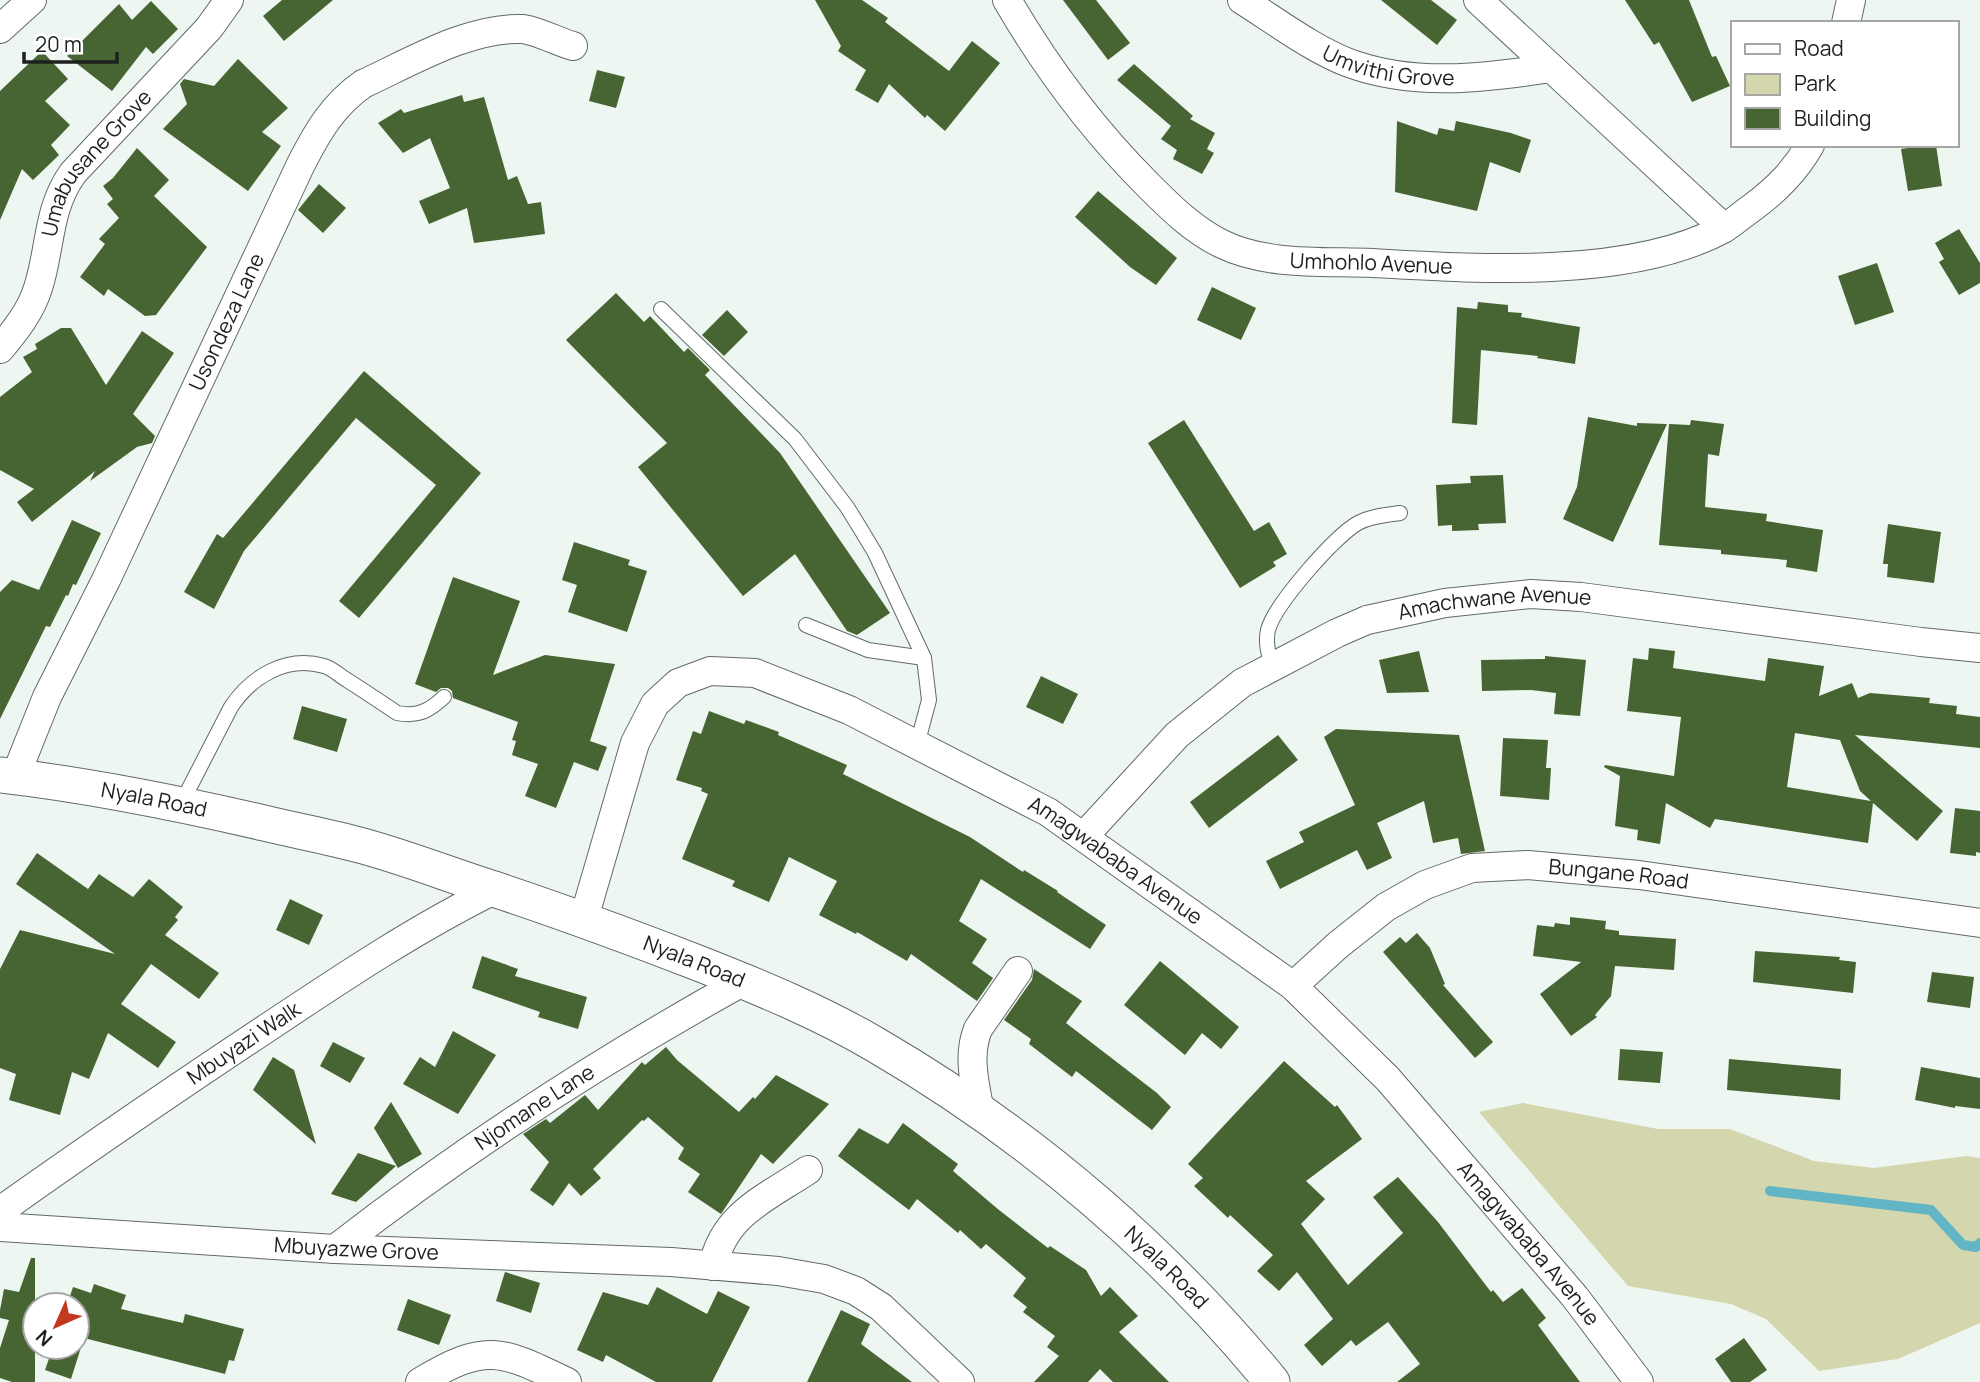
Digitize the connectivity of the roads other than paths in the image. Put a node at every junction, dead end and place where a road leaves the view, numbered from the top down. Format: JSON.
{"nodes":[{"id":1,"x":32,"y":0,"type":"edge"},
{"id":2,"x":229,"y":0,"type":"edge"},
{"id":3,"x":1007,"y":0,"type":"edge"},
{"id":4,"x":1242,"y":0,"type":"edge"},
{"id":5,"x":1478,"y":0,"type":"edge"},
{"id":6,"x":1851,"y":0,"type":"edge"},
{"id":7,"x":1846,"y":21,"type":"edge"},
{"id":8,"x":0,"y":29,"type":"edge"},
{"id":9,"x":573,"y":46,"type":"dead end"},
{"id":10,"x":1551,"y":68,"type":"junction"},
{"id":11,"x":1809,"y":147,"type":"edge"},
{"id":12,"x":1724,"y":228,"type":"junction"},
{"id":13,"x":661,"y":309,"type":"dead end"},
{"id":14,"x":0,"y":349,"type":"edge"},
{"id":15,"x":1400,"y":513,"type":"dead end"},
{"id":16,"x":806,"y":625,"type":"dead end"},
{"id":17,"x":1980,"y":648,"type":"edge"},
{"id":18,"x":924,"y":658,"type":"junction"},
{"id":19,"x":1272,"y":667,"type":"junction"},
{"id":20,"x":444,"y":697,"type":"dead end"},
{"id":21,"x":917,"y":745,"type":"junction"},
{"id":22,"x":8,"y":776,"type":"edge"},
{"id":23,"x":181,"y":804,"type":"junction"},
{"id":24,"x":1084,"y":836,"type":"junction"},
{"id":25,"x":496,"y":889,"type":"junction"},
{"id":26,"x":584,"y":918,"type":"junction"},
{"id":27,"x":1980,"y":923,"type":"edge"},
{"id":28,"x":1018,"y":971,"type":"dead end"},
{"id":29,"x":744,"y":981,"type":"junction"},
{"id":30,"x":1293,"y":986,"type":"junction"},
{"id":31,"x":980,"y":1112,"type":"junction"},
{"id":32,"x":808,"y":1170,"type":"dead end"},
{"id":33,"x":0,"y":1211,"type":"edge"},
{"id":34,"x":0,"y":1227,"type":"edge"},
{"id":35,"x":335,"y":1248,"type":"junction"},
{"id":36,"x":713,"y":1266,"type":"junction"},
{"id":37,"x":421,"y":1382,"type":"edge"},
{"id":38,"x":567,"y":1382,"type":"edge"},
{"id":39,"x":960,"y":1382,"type":"edge"},
{"id":40,"x":1272,"y":1382,"type":"edge"},
{"id":41,"x":1639,"y":1382,"type":"edge"}],
"edges":[{"from":1,"to":8,"type":"street"},
{"from":2,"to":14,"type":"street","name":"Umabusane Grove"},
{"from":3,"to":12,"type":"street","name":"Umhohlo Avenue"},
{"from":4,"to":10,"type":"street","name":"Umvithi Grove"},
{"from":5,"to":10,"type":"street"},
{"from":6,"to":7,"type":"street"},
{"from":9,"to":22,"type":"street","name":"Usondeza Lane"},
{"from":10,"to":12,"type":"street"},
{"from":11,"to":12,"type":"street","name":"Umhohlo Avenue"},
{"from":13,"to":18,"type":"lane"},
{"from":15,"to":19,"type":"lane"},
{"from":16,"to":18,"type":"lane"},
{"from":17,"to":19,"type":"street","name":"Amachwane Avenue"},
{"from":18,"to":21,"type":"lane"},
{"from":19,"to":24,"type":"street","name":"Amachwane Avenue"},
{"from":20,"to":23,"type":"lane"},
{"from":21,"to":24,"type":"street","name":"Amagwababa Avenue"},
{"from":21,"to":26,"type":"street","name":"Amagwababa Avenue"},
{"from":22,"to":23,"type":"street","name":"Nyala Road"},
{"from":23,"to":25,"type":"street","name":"Nyala Road"},
{"from":24,"to":30,"type":"street","name":"Amagwababa Avenue"},
{"from":25,"to":26,"type":"street","name":"Nyala Road"},
{"from":25,"to":33,"type":"street","name":"Mbuyazi Walk"},
{"from":26,"to":29,"type":"street","name":"Nyala Road"},
{"from":27,"to":30,"type":"street","name":"Bungane Road"},
{"from":28,"to":31,"type":"street"},
{"from":29,"to":31,"type":"street","name":"Nyala Road"},
{"from":29,"to":35,"type":"street","name":"Njomane Lane"},
{"from":30,"to":41,"type":"street","name":"Amagwababa Avenue"},
{"from":31,"to":40,"type":"street","name":"Nyala Road"},
{"from":32,"to":36,"type":"street"},
{"from":34,"to":35,"type":"street","name":"Mbuyazwe Grove"},
{"from":35,"to":36,"type":"street","name":"Mbuyazwe Grove"},
{"from":36,"to":39,"type":"street","name":"Mbuyazwe Grove"},
{"from":37,"to":38,"type":"street"}]}
